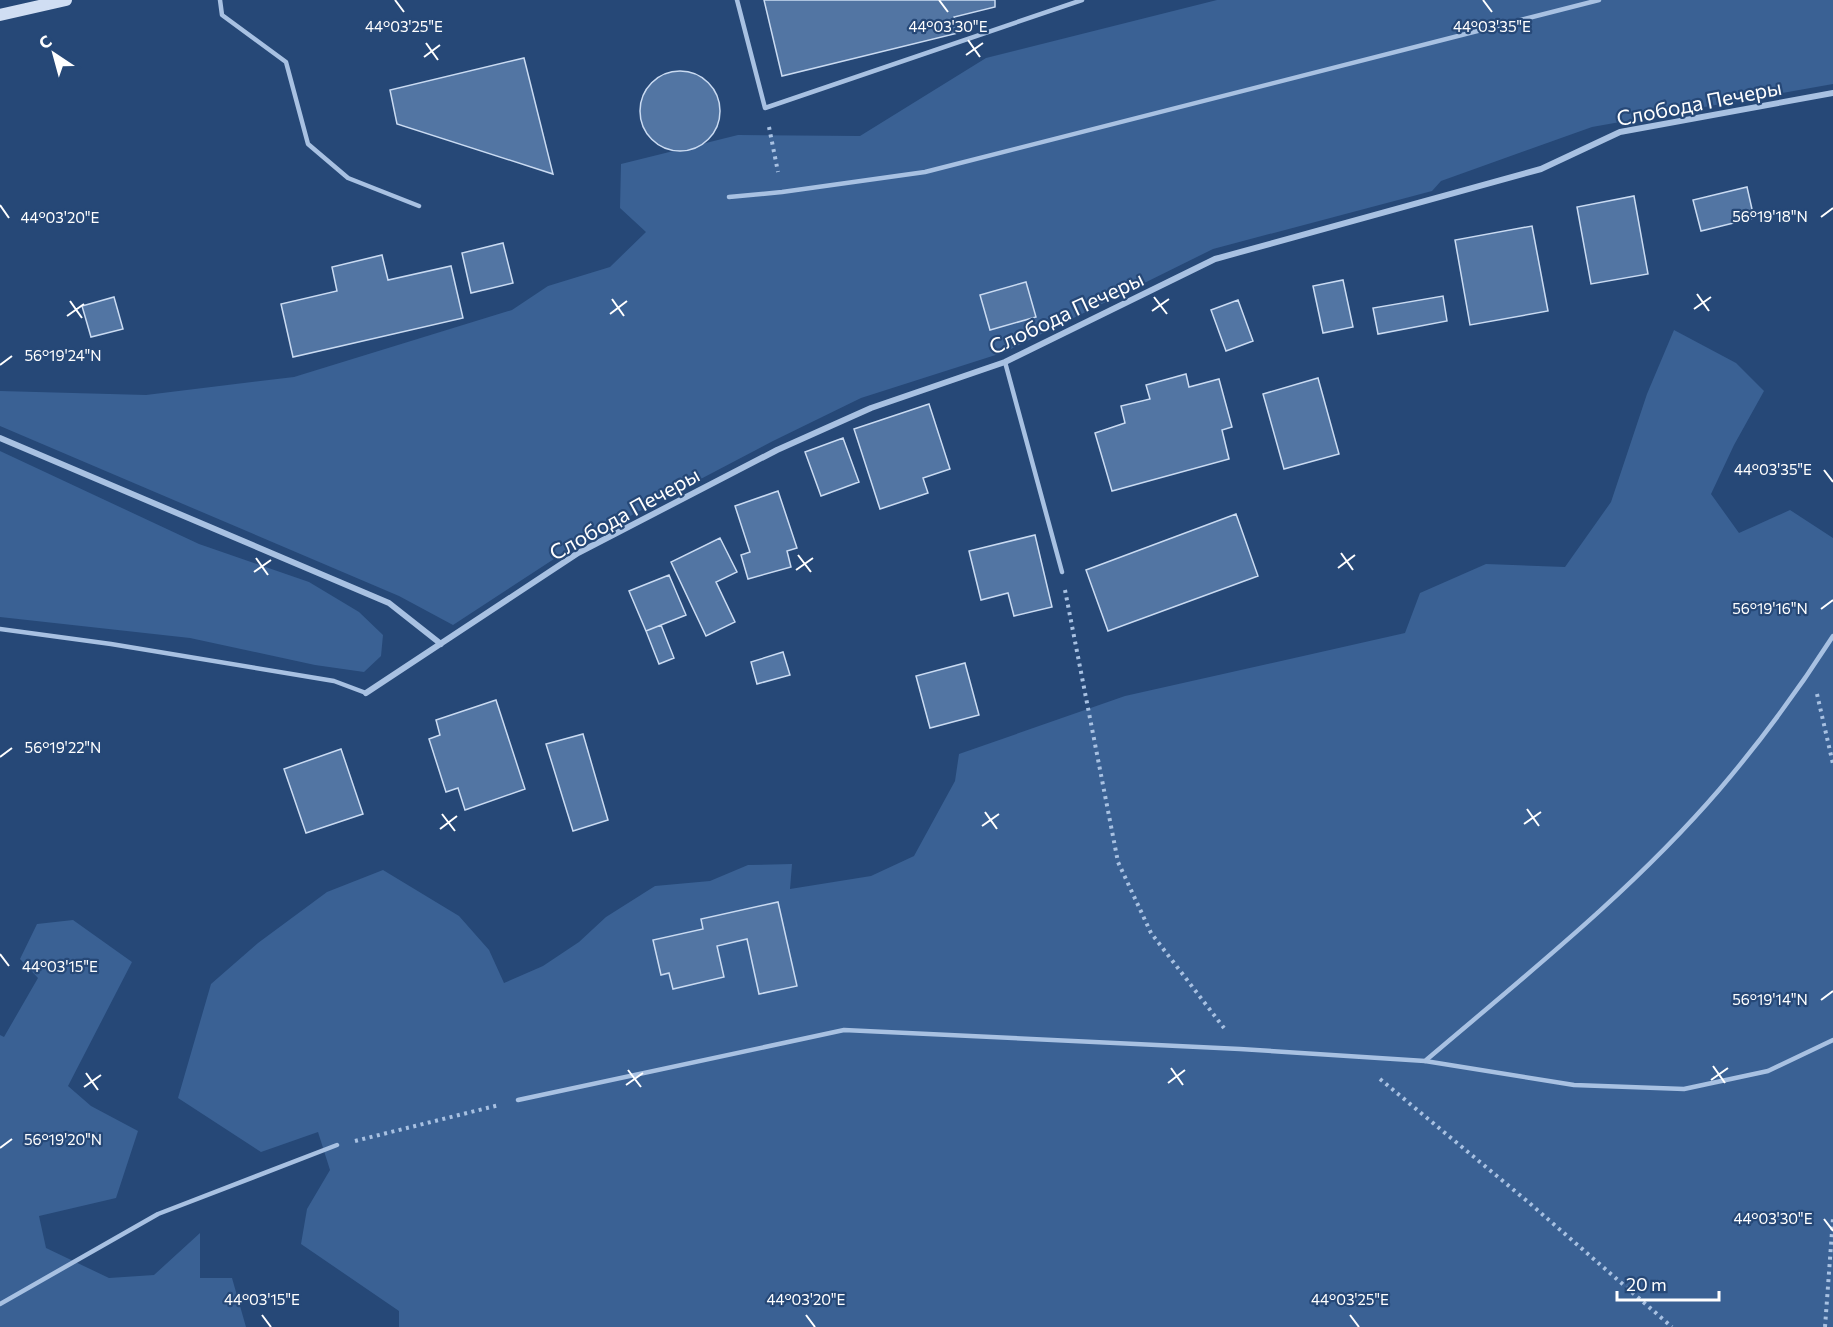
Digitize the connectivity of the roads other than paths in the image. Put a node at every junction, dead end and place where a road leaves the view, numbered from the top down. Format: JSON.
{"nodes":[{"id":1,"x":66,"y":0,"type":"edge"},
{"id":2,"x":220,"y":0,"type":"edge"},
{"id":3,"x":737,"y":0,"type":"edge"},
{"id":4,"x":1082,"y":0,"type":"edge"},
{"id":5,"x":1599,"y":0,"type":"edge"},
{"id":6,"x":0,"y":15,"type":"edge"},
{"id":7,"x":1833,"y":93,"type":"edge"},
{"id":8,"x":729,"y":197,"type":"dead end"},
{"id":9,"x":419,"y":206,"type":"dead end"},
{"id":10,"x":1005,"y":362,"type":"junction"},
{"id":11,"x":0,"y":438,"type":"edge"},
{"id":12,"x":1062,"y":572,"type":"road end"},
{"id":13,"x":0,"y":629,"type":"edge"},
{"id":14,"x":1833,"y":636,"type":"edge"},
{"id":15,"x":441,"y":644,"type":"junction"},
{"id":16,"x":366,"y":693,"type":"joint"},
{"id":17,"x":1833,"y":1040,"type":"edge"},
{"id":18,"x":1425,"y":1061,"type":"junction"},
{"id":19,"x":518,"y":1100,"type":"road end"},
{"id":20,"x":337,"y":1145,"type":"road end"},
{"id":21,"x":0,"y":1304,"type":"edge"}],
"edges":[{"from":1,"to":6,"type":"street"},
{"from":2,"to":9,"type":"lane"},
{"from":3,"to":4,"type":"lane"},
{"from":5,"to":8,"type":"lane"},
{"from":7,"to":10,"type":"street","name":"Слобода Печеры"},
{"from":10,"to":12,"type":"lane"},
{"from":10,"to":15,"type":"street","name":"Слобода Печеры"},
{"from":11,"to":15,"type":"street"},
{"from":13,"to":16,"type":"lane"},
{"from":14,"to":18,"type":"lane"},
{"from":15,"to":16,"type":"street","name":"Слобода Печеры"},
{"from":17,"to":18,"type":"lane"},
{"from":18,"to":19,"type":"lane"},
{"from":20,"to":21,"type":"lane"}]}
